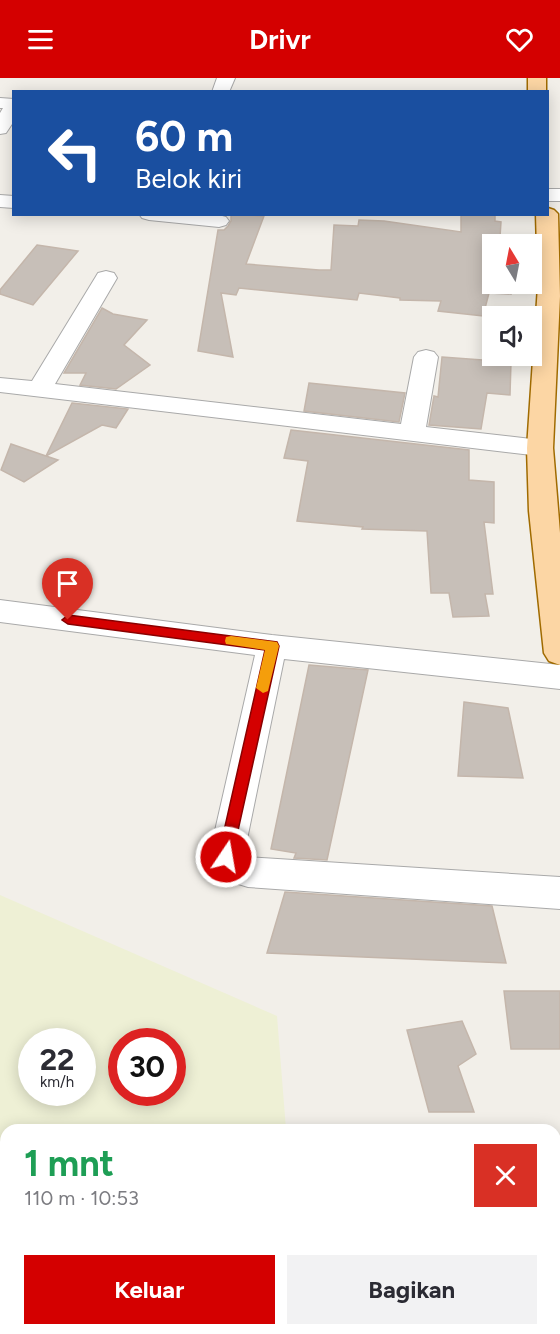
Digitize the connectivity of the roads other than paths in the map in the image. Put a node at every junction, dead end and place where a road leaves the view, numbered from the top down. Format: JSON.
{"nodes":[{"id":1,"x":12,"y":108,"type":"edge"},
{"id":2,"x":0,"y":129,"type":"edge"},
{"id":3,"x":169,"y":216,"type":"edge"},
{"id":4,"x":546,"y":216,"type":"edge"},
{"id":5,"x":219,"y":221,"type":"dead end"},
{"id":6,"x":106,"y":278,"type":"dead end"},
{"id":7,"x":426,"y":357,"type":"dead end"},
{"id":8,"x":0,"y":385,"type":"edge"},
{"id":9,"x":40,"y":389,"type":"junction"},
{"id":10,"x":412,"y":433,"type":"junction"},
{"id":11,"x":540,"y":448,"type":"junction"},
{"id":12,"x":0,"y":611,"type":"edge"},
{"id":13,"x":272,"y":646,"type":"junction"},
{"id":14,"x":560,"y":652,"type":"edge"},
{"id":15,"x":560,"y":677,"type":"edge"},
{"id":16,"x":560,"y":893,"type":"edge"}],
"edges":[{"from":1,"to":2,"type":"street"},
{"from":3,"to":5,"type":"street"},
{"from":4,"to":11,"type":"main road"},
{"from":6,"to":9,"type":"street"},
{"from":7,"to":10,"type":"street"},
{"from":8,"to":9,"type":"street"},
{"from":9,"to":10,"type":"street"},
{"from":10,"to":11,"type":"street"},
{"from":11,"to":14,"type":"main road"},
{"from":12,"to":13,"type":"street"},
{"from":13,"to":15,"type":"street"},
{"from":13,"to":16,"type":"street"}]}
